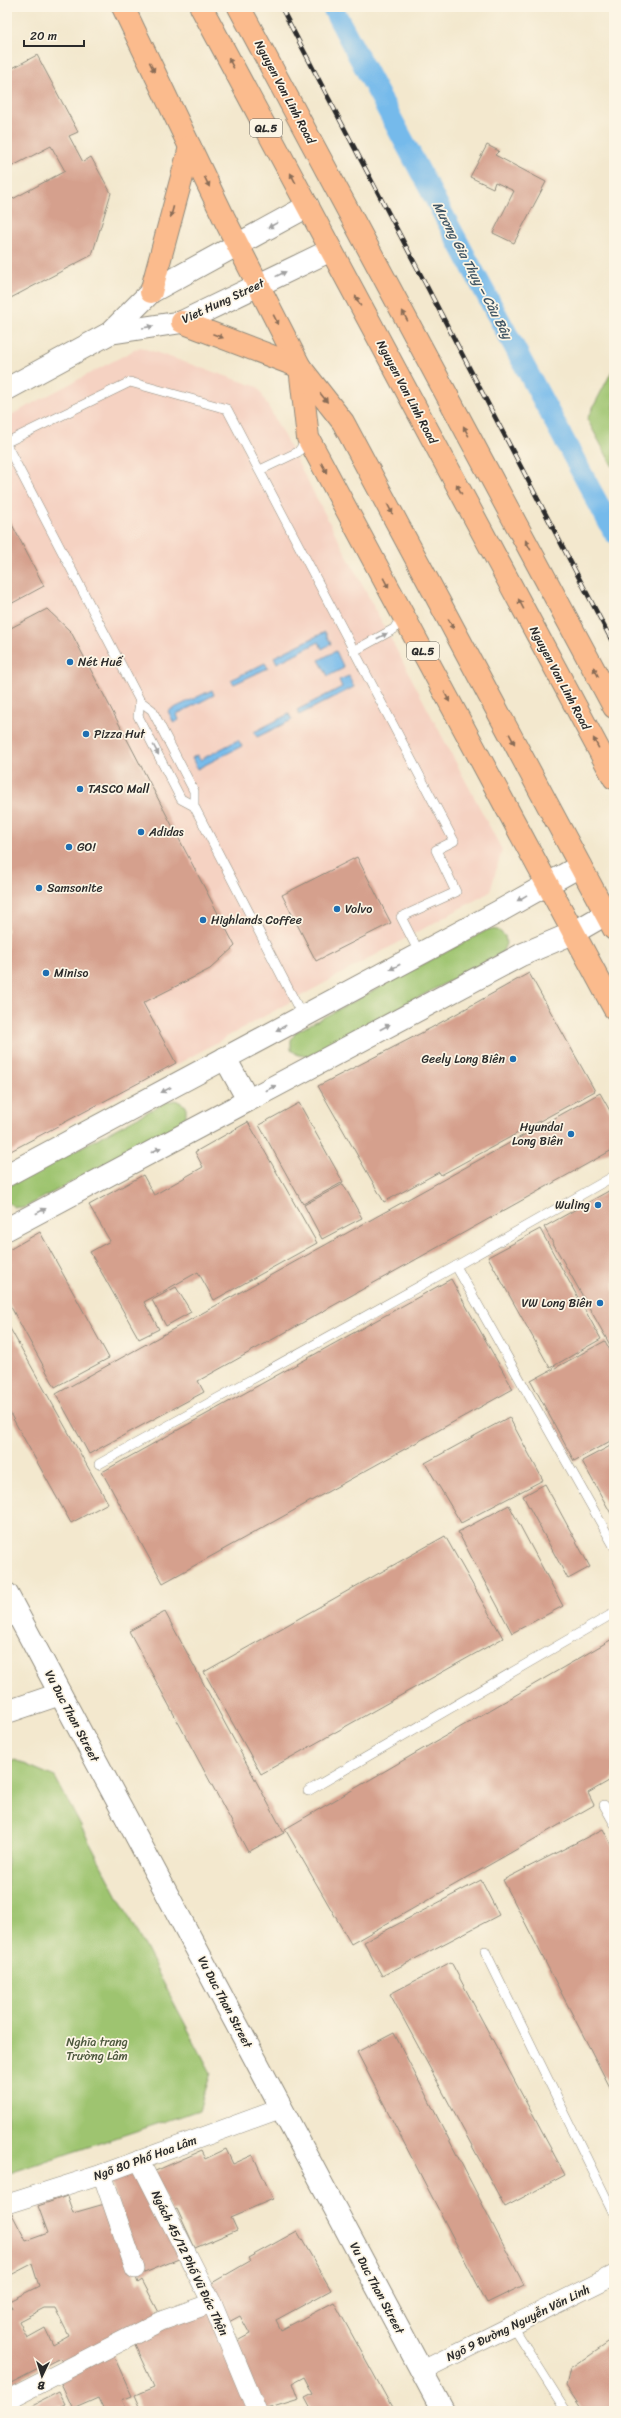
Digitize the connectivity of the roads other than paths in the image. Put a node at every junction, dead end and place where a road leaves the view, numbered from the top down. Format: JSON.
{"nodes":[{"id":1,"x":123,"y":7,"type":"edge"},
{"id":2,"x":201,"y":7,"type":"edge"},
{"id":3,"x":239,"y":7,"type":"edge"},
{"id":4,"x":190,"y":147,"type":"junction"},
{"id":5,"x":308,"y":206,"type":"junction"},
{"id":6,"x":238,"y":244,"type":"junction"},
{"id":7,"x":331,"y":250,"type":"junction"},
{"id":8,"x":258,"y":286,"type":"junction"},
{"id":9,"x":151,"y":292,"type":"junction"},
{"id":10,"x":182,"y":322,"type":"junction"},
{"id":11,"x":110,"y":333,"type":"junction"},
{"id":12,"x":300,"y":367,"type":"junction"},
{"id":13,"x":7,"y":389,"type":"edge"},
{"id":14,"x":308,"y":438,"type":"junction"},
{"id":15,"x":7,"y":442,"type":"edge"},
{"id":16,"x":7,"y":446,"type":"edge"},
{"id":17,"x":260,"y":470,"type":"junction"},
{"id":18,"x":542,"y":572,"type":"junction"},
{"id":19,"x":510,"y":585,"type":"junction"},
{"id":20,"x":403,"y":614,"type":"junction"},
{"id":21,"x":354,"y":651,"type":"junction"},
{"id":22,"x":140,"y":701,"type":"junction"},
{"id":23,"x":614,"y":707,"type":"edge"},
{"id":24,"x":614,"y":778,"type":"edge"},
{"id":25,"x":194,"y":806,"type":"junction"},
{"id":26,"x":580,"y":866,"type":"junction"},
{"id":27,"x":547,"y":883,"type":"junction"},
{"id":28,"x":610,"y":922,"type":"edge"},
{"id":29,"x":574,"y":933,"type":"junction"},
{"id":30,"x":420,"y":954,"type":"junction"},
{"id":31,"x":614,"y":1008,"type":"edge"},
{"id":32,"x":303,"y":1017,"type":"junction"},
{"id":33,"x":225,"y":1058,"type":"junction"},
{"id":34,"x":248,"y":1100,"type":"junction"},
{"id":35,"x":7,"y":1175,"type":"edge"},
{"id":36,"x":614,"y":1176,"type":"edge"},
{"id":37,"x":7,"y":1229,"type":"edge"},
{"id":38,"x":456,"y":1266,"type":"junction"},
{"id":39,"x":99,"y":1464,"type":"dead end"},
{"id":40,"x":614,"y":1546,"type":"edge"},
{"id":41,"x":7,"y":1594,"type":"edge"},
{"id":42,"x":614,"y":1613,"type":"edge"},
{"id":43,"x":60,"y":1694,"type":"junction"},
{"id":44,"x":7,"y":1712,"type":"edge"},
{"id":45,"x":308,"y":1791,"type":"dead end"},
{"id":46,"x":604,"y":1805,"type":"dead end"},
{"id":47,"x":614,"y":1823,"type":"edge"},
{"id":48,"x":485,"y":1951,"type":"dead end"},
{"id":49,"x":282,"y":2108,"type":"junction"},
{"id":50,"x":139,"y":2160,"type":"junction"},
{"id":51,"x":102,"y":2174,"type":"junction"},
{"id":52,"x":7,"y":2204,"type":"edge"},
{"id":53,"x":614,"y":2214,"type":"edge"},
{"id":54,"x":135,"y":2269,"type":"dead end"},
{"id":55,"x":614,"y":2275,"type":"edge"},
{"id":56,"x":212,"y":2303,"type":"junction"},
{"id":57,"x":512,"y":2325,"type":"junction"},
{"id":58,"x":421,"y":2371,"type":"junction"},
{"id":59,"x":7,"y":2400,"type":"edge"},
{"id":60,"x":257,"y":2411,"type":"edge"},
{"id":61,"x":443,"y":2411,"type":"edge"},
{"id":62,"x":566,"y":2411,"type":"edge"}],
"edges":[{"from":1,"to":4,"type":"highway","number":"QL.5","one_way":true},
{"from":5,"to":2,"type":"highway","name":"Nguyen Van Linh Road","number":"QL.5","one_way":true},
{"from":18,"to":3,"type":"highway","name":"Nguyen Van Linh Road","number":"QL.5","one_way":true},
{"from":4,"to":6,"type":"highway","number":"QL.5","one_way":true},
{"from":4,"to":9,"type":"highway","one_way":true},
{"from":5,"to":6,"type":"street","name":"Viet Hung Street","one_way":true},
{"from":5,"to":7,"type":"highway","name":"Nguyen Van Linh Road","number":"QL.5"},
{"from":6,"to":8,"type":"highway","number":"QL.5"},
{"from":6,"to":9,"type":"street","name":"Viet Hung Street"},
{"from":8,"to":7,"type":"street","name":"Viet Hung Street","one_way":true},
{"from":19,"to":7,"type":"highway","name":"Nguyen Van Linh Road","number":"QL.5","one_way":true},
{"from":8,"to":10,"type":"street","name":"Viet Hung Street"},
{"from":8,"to":12,"type":"highway","number":"QL.5","one_way":true},
{"from":9,"to":11,"type":"street","name":"Viet Hung Street"},
{"from":11,"to":10,"type":"street","name":"Viet Hung Street","one_way":true},
{"from":10,"to":12,"type":"highway","one_way":true},
{"from":11,"to":13,"type":"street","name":"Viet Hung Street"},
{"from":12,"to":14,"type":"highway","number":"QL.5"},
{"from":12,"to":26,"type":"highway","number":"QL.5","one_way":true},
{"from":14,"to":17,"type":"lane"},
{"from":14,"to":20,"type":"highway","number":"QL.5","one_way":true},
{"from":15,"to":17,"type":"lane"},
{"from":16,"to":22,"type":"lane"},
{"from":17,"to":21,"type":"lane"},
{"from":18,"to":19,"type":"highway"},
{"from":23,"to":18,"type":"highway","name":"Nguyen Van Linh Road","number":"QL.5","one_way":true},
{"from":24,"to":19,"type":"highway","name":"Nguyen Van Linh Road","number":"QL.5","one_way":true},
{"from":21,"to":20,"type":"lane","one_way":true},
{"from":20,"to":27,"type":"highway","number":"QL.5","one_way":true},
{"from":21,"to":30,"type":"lane"},
{"from":22,"to":25,"type":"lane"},
{"from":22,"to":25,"type":"lane","one_way":true},
{"from":25,"to":32,"type":"lane"},
{"from":26,"to":27,"type":"street"},
{"from":26,"to":28,"type":"highway","number":"QL.5"},
{"from":27,"to":29,"type":"highway","number":"QL.5"},
{"from":27,"to":30,"type":"street","one_way":true},
{"from":28,"to":29,"type":"street"},
{"from":29,"to":31,"type":"highway","number":"QL.5"},
{"from":34,"to":29,"type":"street","one_way":true},
{"from":30,"to":32,"type":"street","one_way":true},
{"from":32,"to":33,"type":"street","one_way":true},
{"from":33,"to":34,"type":"street"},
{"from":33,"to":35,"type":"street","one_way":true},
{"from":37,"to":34,"type":"street","one_way":true},
{"from":36,"to":38,"type":"lane"},
{"from":38,"to":39,"type":"lane"},
{"from":38,"to":40,"type":"lane"},
{"from":41,"to":43,"type":"street","name":"Vu Duc Than Street"},
{"from":42,"to":45,"type":"lane"},
{"from":43,"to":44,"type":"street"},
{"from":43,"to":49,"type":"street","name":"Vu Duc Than Street"},
{"from":46,"to":47,"type":"lane"},
{"from":48,"to":53,"type":"lane"},
{"from":49,"to":50,"type":"street","name":"Ngõ 80 Phố Hoa Lâm"},
{"from":49,"to":58,"type":"street","name":"Vu Duc Than Street"},
{"from":50,"to":51,"type":"street","name":"Ngõ 80 Phố Hoa Lâm"},
{"from":50,"to":56,"type":"street","name":"Ngách 45/12 Phố Vũ Đức Thận"},
{"from":51,"to":52,"type":"street","name":"Ngõ 80 Phố Hoa Lâm"},
{"from":51,"to":54,"type":"street"},
{"from":55,"to":57,"type":"street","name":"Ngõ 9 Đường Nguyễn Văn Linh"},
{"from":56,"to":59,"type":"street"},
{"from":56,"to":60,"type":"street","name":"Ngách 45/12 Phố Vũ Đức Thận"},
{"from":57,"to":58,"type":"street","name":"Ngõ 9 Đường Nguyễn Văn Linh"},
{"from":57,"to":62,"type":"lane"},
{"from":58,"to":61,"type":"street","name":"Vu Duc Than Street"}]}
